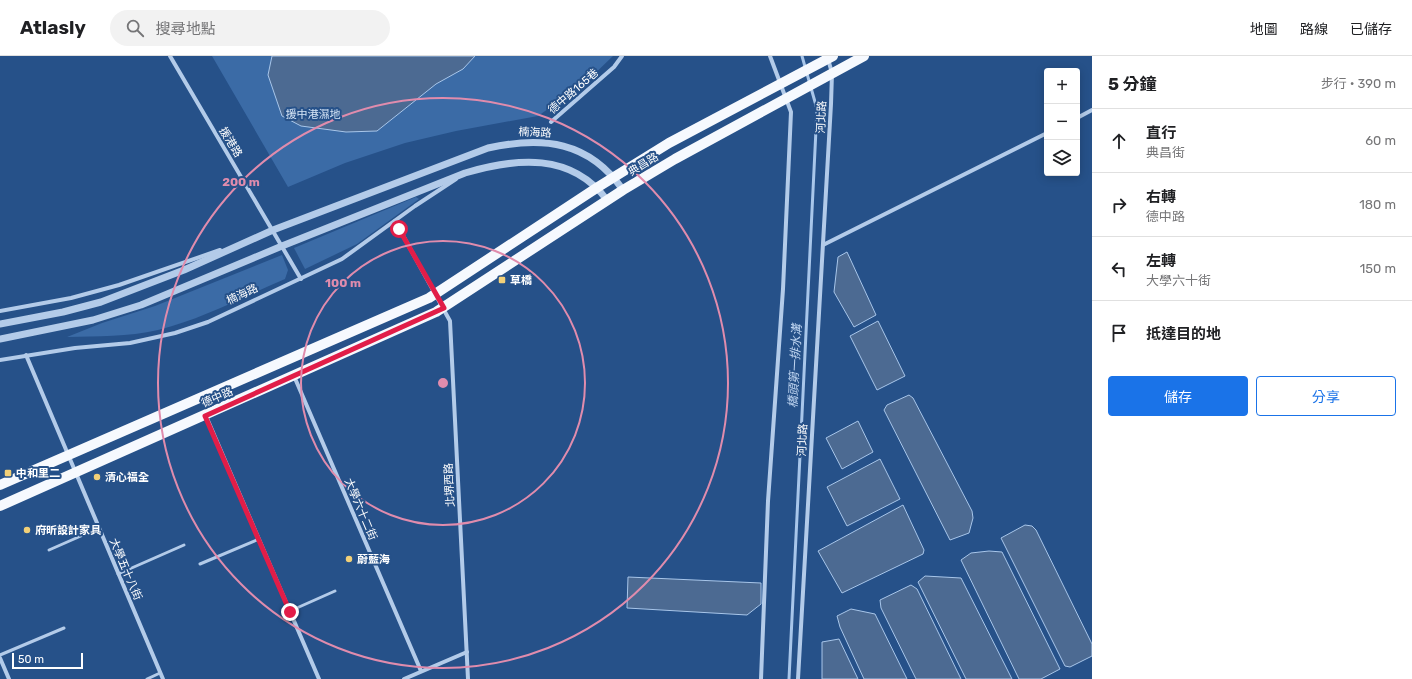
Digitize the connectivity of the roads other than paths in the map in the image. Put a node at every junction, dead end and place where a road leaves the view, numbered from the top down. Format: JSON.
{"nodes":[{"id":1,"x":170,"y":56,"type":"edge"},
{"id":2,"x":622,"y":56,"type":"edge"},
{"id":3,"x":770,"y":56,"type":"edge"},
{"id":4,"x":864,"y":56,"type":"edge"},
{"id":5,"x":827,"y":59,"type":"edge"},
{"id":6,"x":828,"y":76,"type":"junction"},
{"id":7,"x":783,"y":84,"type":"junction"},
{"id":8,"x":789,"y":98,"type":"junction"},
{"id":9,"x":1092,"y":110,"type":"edge"},
{"id":10,"x":1080,"y":116,"type":"edge"},
{"id":11,"x":551,"y":122,"type":"dead end"},
{"id":12,"x":1044,"y":134,"type":"edge"},
{"id":13,"x":465,"y":174,"type":"junction"},
{"id":14,"x":614,"y":177,"type":"junction"},
{"id":15,"x":598,"y":188,"type":"junction"},
{"id":16,"x":623,"y":190,"type":"junction"},
{"id":17,"x":607,"y":200,"type":"junction"},
{"id":18,"x":395,"y":221,"type":"junction"},
{"id":19,"x":273,"y":230,"type":"junction"},
{"id":20,"x":255,"y":238,"type":"junction"},
{"id":21,"x":823,"y":245,"type":"junction"},
{"id":22,"x":282,"y":246,"type":"junction"},
{"id":23,"x":301,"y":279,"type":"junction"},
{"id":24,"x":436,"y":293,"type":"junction"},
{"id":25,"x":444,"y":308,"type":"junction"},
{"id":26,"x":0,"y":312,"type":"edge"},
{"id":27,"x":0,"y":324,"type":"edge"},
{"id":28,"x":0,"y":339,"type":"edge"},
{"id":29,"x":26,"y":355,"type":"junction"},
{"id":30,"x":0,"y":360,"type":"edge"},
{"id":31,"x":294,"y":376,"type":"junction"},
{"id":32,"x":205,"y":416,"type":"junction"},
{"id":33,"x":69,"y":455,"type":"junction"},
{"id":34,"x":76,"y":472,"type":"junction"},
{"id":35,"x":0,"y":485,"type":"edge"},
{"id":36,"x":0,"y":506,"type":"edge"},
{"id":37,"x":99,"y":528,"type":"junction"},
{"id":38,"x":259,"y":539,"type":"junction"},
{"id":39,"x":184,"y":545,"type":"dead end"},
{"id":40,"x":49,"y":550,"type":"dead end"},
{"id":41,"x":200,"y":564,"type":"dead end"},
{"id":42,"x":118,"y":574,"type":"junction"},
{"id":43,"x":335,"y":591,"type":"dead end"},
{"id":44,"x":290,"y":612,"type":"junction"},
{"id":45,"x":64,"y":628,"type":"dead end"},
{"id":46,"x":467,"y":652,"type":"junction"},
{"id":47,"x":0,"y":655,"type":"edge"},
{"id":48,"x":0,"y":658,"type":"edge"},
{"id":49,"x":421,"y":671,"type":"junction"},
{"id":50,"x":160,"y":673,"type":"junction"},
{"id":51,"x":9,"y":679,"type":"edge"},
{"id":52,"x":147,"y":679,"type":"edge"},
{"id":53,"x":162,"y":679,"type":"edge"},
{"id":54,"x":319,"y":679,"type":"edge"},
{"id":55,"x":404,"y":679,"type":"edge"},
{"id":56,"x":468,"y":679,"type":"edge"},
{"id":57,"x":761,"y":679,"type":"edge"},
{"id":58,"x":798,"y":679,"type":"edge"}],
"edges":[{"from":1,"to":19,"type":"street","name":"援港路"},
{"from":2,"to":11,"type":"street","name":"德中路165巷"},
{"from":3,"to":7,"type":"street"},
{"from":4,"to":6,"type":"main road","name":"典昌路"},
{"from":5,"to":6,"type":"street","name":"河北路"},
{"from":5,"to":7,"type":"main road","name":"典昌路"},
{"from":6,"to":8,"type":"main road","name":"典昌路"},
{"from":6,"to":21,"type":"street","name":"河北路"},
{"from":7,"to":8,"type":"street"},
{"from":7,"to":14,"type":"main road","name":"典昌路"},
{"from":8,"to":16,"type":"main road","name":"典昌路"},
{"from":8,"to":57,"type":"street"},
{"from":9,"to":10,"type":"street"},
{"from":12,"to":21,"type":"street"},
{"from":13,"to":15,"type":"street","name":"楠海路"},
{"from":13,"to":18,"type":"street","name":"楠海路"},
{"from":13,"to":22,"type":"street","name":"楠海路"},
{"from":14,"to":15,"type":"main road","name":"典昌路"},
{"from":14,"to":16,"type":"street","name":"楠海路"},
{"from":14,"to":19,"type":"street","name":"楠海路"},
{"from":15,"to":17,"type":"street","name":"楠海路"},
{"from":15,"to":24,"type":"main road","name":"典昌路"},
{"from":16,"to":17,"type":"main road","name":"典昌路"},
{"from":17,"to":25,"type":"main road","name":"典昌路"},
{"from":18,"to":23,"type":"street","name":"楠海路"},
{"from":18,"to":24,"type":"street","name":"北堺西路"},
{"from":19,"to":20,"type":"street","name":"楠海路"},
{"from":19,"to":22,"type":"street","name":"援港路"},
{"from":20,"to":26,"type":"street","name":"楠海路"},
{"from":20,"to":27,"type":"street","name":"楠海路"},
{"from":21,"to":58,"type":"street","name":"河北路"},
{"from":22,"to":23,"type":"street","name":"援港路"},
{"from":22,"to":28,"type":"street","name":"楠海路"},
{"from":23,"to":29,"type":"street","name":"楠海路"},
{"from":24,"to":25,"type":"street","name":"北堺西路"},
{"from":24,"to":33,"type":"main road","name":"德中路"},
{"from":25,"to":31,"type":"main road","name":"德中路"},
{"from":25,"to":46,"type":"street","name":"北堺西路"},
{"from":29,"to":30,"type":"street","name":"楠海路"},
{"from":29,"to":33,"type":"street","name":"大學五十八街"},
{"from":31,"to":32,"type":"main road","name":"德中路"},
{"from":31,"to":49,"type":"street","name":"大學六十二街"},
{"from":32,"to":34,"type":"main road","name":"德中路"},
{"from":32,"to":38,"type":"street"},
{"from":33,"to":34,"type":"street","name":"大學五十八街"},
{"from":33,"to":35,"type":"main road","name":"德中路"},
{"from":34,"to":36,"type":"main road","name":"德中路"},
{"from":34,"to":37,"type":"street","name":"大學五十八街"},
{"from":37,"to":40,"type":"lane"},
{"from":37,"to":42,"type":"street","name":"大學五十八街"},
{"from":38,"to":41,"type":"lane"},
{"from":38,"to":44,"type":"street"},
{"from":39,"to":42,"type":"lane"},
{"from":42,"to":50,"type":"street","name":"大學五十八街"},
{"from":43,"to":44,"type":"lane"},
{"from":44,"to":54,"type":"street"},
{"from":45,"to":47,"type":"lane"},
{"from":46,"to":49,"type":"street"},
{"from":46,"to":56,"type":"street","name":"北堺西路"},
{"from":48,"to":51,"type":"street"},
{"from":49,"to":55,"type":"street"},
{"from":50,"to":52,"type":"lane"},
{"from":50,"to":53,"type":"street","name":"大學五十八街"}]}
